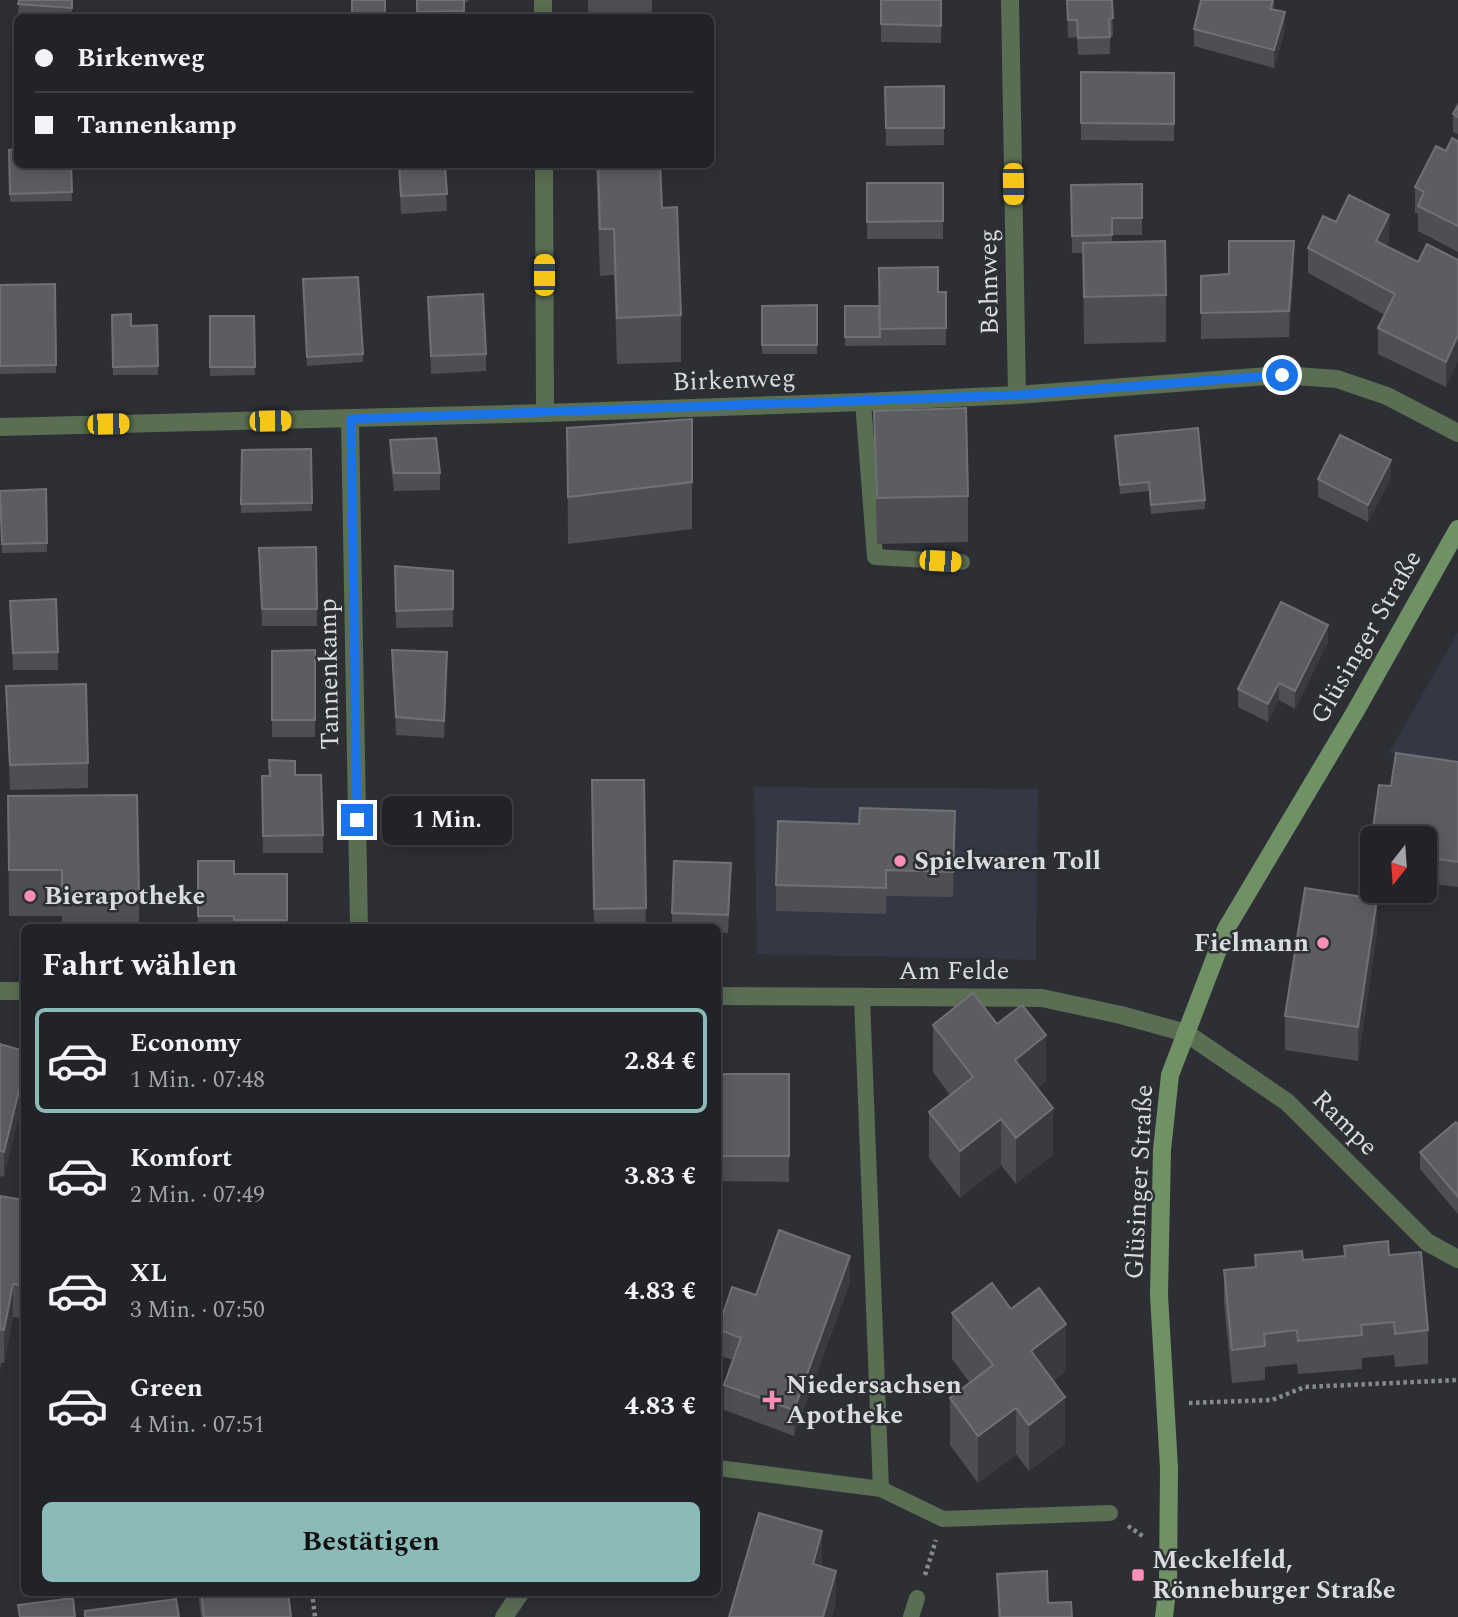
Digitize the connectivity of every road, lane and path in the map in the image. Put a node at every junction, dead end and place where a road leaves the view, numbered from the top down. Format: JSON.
{"nodes":[{"id":1,"x":1010,"y":0,"type":"edge"},
{"id":2,"x":544,"y":168,"type":"edge"},
{"id":3,"x":1017,"y":395,"type":"junction"},
{"id":4,"x":863,"y":402,"type":"junction"},
{"id":5,"x":545,"y":414,"type":"junction"},
{"id":6,"x":351,"y":419,"type":"junction"},
{"id":7,"x":0,"y":427,"type":"edge"},
{"id":8,"x":1458,"y":433,"type":"edge"},
{"id":9,"x":1458,"y":529,"type":"edge"},
{"id":10,"x":962,"y":562,"type":"dead end"},
{"id":11,"x":359,"y":924,"type":"edge"},
{"id":12,"x":0,"y":991,"type":"edge"},
{"id":13,"x":21,"y":991,"type":"edge"},
{"id":14,"x":721,"y":996,"type":"edge"},
{"id":15,"x":862,"y":998,"type":"junction"},
{"id":16,"x":1186,"y":1033,"type":"junction"},
{"id":17,"x":1458,"y":1259,"type":"edge"},
{"id":18,"x":1458,"y":1380,"type":"edge"},
{"id":19,"x":1165,"y":1404,"type":"junction"},
{"id":20,"x":721,"y":1468,"type":"edge"},
{"id":21,"x":881,"y":1489,"type":"junction"},
{"id":22,"x":1110,"y":1513,"type":"joint"},
{"id":23,"x":943,"y":1519,"type":"junction"},
{"id":24,"x":1168,"y":1553,"type":"junction"},
{"id":25,"x":312,"y":1596,"type":"edge"},
{"id":26,"x":518,"y":1596,"type":"edge"},
{"id":27,"x":917,"y":1598,"type":"joint"},
{"id":28,"x":315,"y":1617,"type":"edge"},
{"id":29,"x":504,"y":1617,"type":"edge"},
{"id":30,"x":911,"y":1617,"type":"edge"},
{"id":31,"x":1164,"y":1617,"type":"edge"}],
"edges":[{"from":1,"to":3,"type":"street","name":"Behnweg"},
{"from":2,"to":5,"type":"street"},
{"from":3,"to":4,"type":"street","name":"Birkenweg"},
{"from":3,"to":8,"type":"street","name":"Birkenweg"},
{"from":4,"to":5,"type":"street","name":"Birkenweg"},
{"from":4,"to":10,"type":"lane"},
{"from":5,"to":6,"type":"street","name":"Birkenweg"},
{"from":6,"to":7,"type":"street","name":"Birkenweg"},
{"from":6,"to":11,"type":"street","name":"Tannenkamp"},
{"from":9,"to":16,"type":"main road","name":"Glüsinger Straße"},
{"from":12,"to":13,"type":"street"},
{"from":14,"to":15,"type":"street","name":"Am Felde"},
{"from":15,"to":16,"type":"street","name":"Am Felde"},
{"from":15,"to":21,"type":"lane"},
{"from":16,"to":17,"type":"street","name":"Rampe"},
{"from":16,"to":19,"type":"main road","name":"Glüsinger Straße"},
{"from":18,"to":19,"type":"path"},
{"from":19,"to":24,"type":"main road","name":"Glüsinger Straße"},
{"from":20,"to":21,"type":"lane"},
{"from":21,"to":23,"type":"lane"},
{"from":22,"to":23,"type":"lane"},
{"from":22,"to":24,"type":"path"},
{"from":23,"to":27,"type":"path"},
{"from":24,"to":31,"type":"main road","name":"Glüsinger Straße"},
{"from":25,"to":28,"type":"path"},
{"from":26,"to":29,"type":"street"},
{"from":27,"to":30,"type":"lane"}]}
